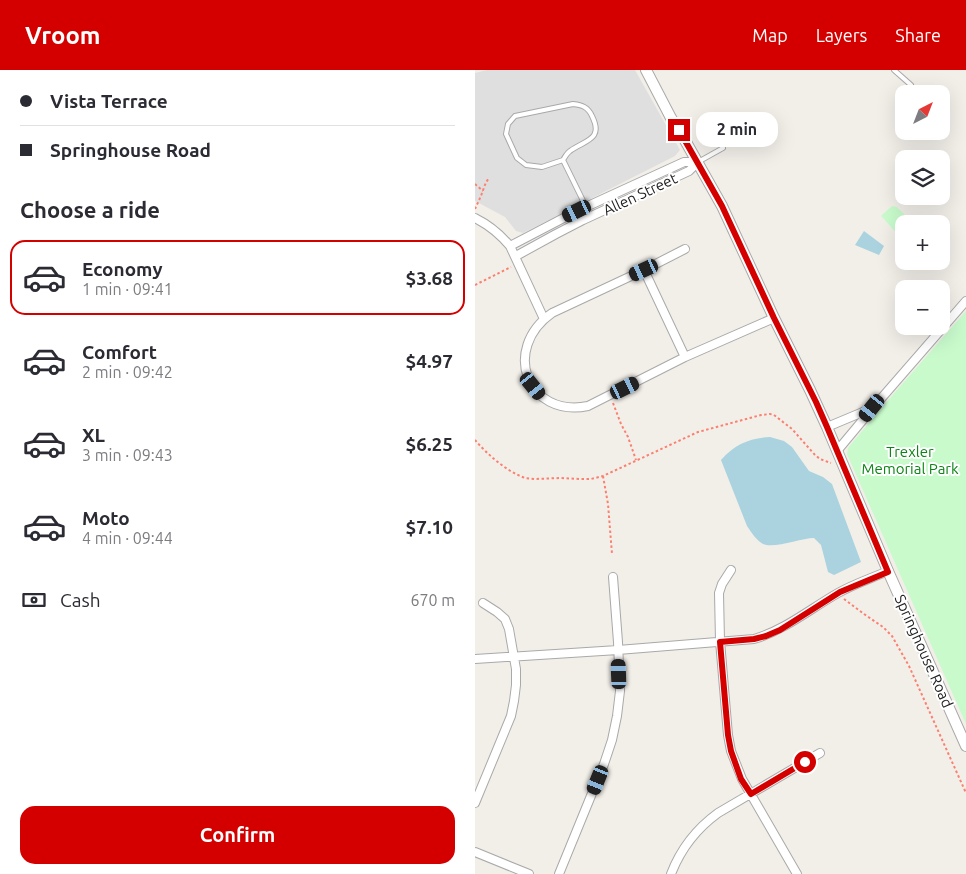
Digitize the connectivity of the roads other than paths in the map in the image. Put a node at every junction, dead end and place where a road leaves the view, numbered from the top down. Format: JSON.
{"nodes":[{"id":1,"x":646,"y":70,"type":"edge"},
{"id":2,"x":894,"y":70,"type":"edge"},
{"id":3,"x":911,"y":85,"type":"dead end"},
{"id":4,"x":723,"y":148,"type":"dead end"},
{"id":5,"x":563,"y":160,"type":"junction"},
{"id":6,"x":698,"y":162,"type":"junction"},
{"id":7,"x":586,"y":207,"type":"junction"},
{"id":8,"x":591,"y":217,"type":"junction"},
{"id":9,"x":475,"y":218,"type":"edge"},
{"id":10,"x":510,"y":246,"type":"junction"},
{"id":11,"x":685,"y":249,"type":"dead end"},
{"id":12,"x":515,"y":256,"type":"junction"},
{"id":13,"x":644,"y":270,"type":"junction"},
{"id":14,"x":966,"y":301,"type":"edge"},
{"id":15,"x":544,"y":318,"type":"junction"},
{"id":16,"x":774,"y":318,"type":"junction"},
{"id":17,"x":685,"y":358,"type":"junction"},
{"id":18,"x":872,"y":408,"type":"junction"},
{"id":19,"x":827,"y":427,"type":"junction"},
{"id":20,"x":837,"y":451,"type":"junction"},
{"id":21,"x":731,"y":570,"type":"dead end"},
{"id":22,"x":888,"y":572,"type":"junction"},
{"id":23,"x":613,"y":577,"type":"dead end"},
{"id":24,"x":483,"y":603,"type":"dead end"},
{"id":25,"x":720,"y":642,"type":"junction"},
{"id":26,"x":618,"y":650,"type":"junction"},
{"id":27,"x":514,"y":656,"type":"junction"},
{"id":28,"x":475,"y":659,"type":"edge"},
{"id":29,"x":966,"y":746,"type":"edge"},
{"id":30,"x":820,"y":753,"type":"dead end"},
{"id":31,"x":751,"y":794,"type":"junction"},
{"id":32,"x":475,"y":803,"type":"edge"},
{"id":33,"x":475,"y":852,"type":"edge"},
{"id":34,"x":529,"y":874,"type":"edge"},
{"id":35,"x":559,"y":874,"type":"edge"},
{"id":36,"x":671,"y":874,"type":"edge"},
{"id":37,"x":797,"y":874,"type":"edge"}],
"edges":[{"from":1,"to":6,"type":"street","name":"Springhouse Road"},
{"from":2,"to":3,"type":"lane"},
{"from":4,"to":6,"type":"lane"},
{"from":5,"to":5,"type":"lane"},
{"from":5,"to":7,"type":"lane"},
{"from":6,"to":7,"type":"street","name":"Allen Street"},
{"from":6,"to":8,"type":"street","name":"Allen Street"},
{"from":6,"to":16,"type":"street","name":"Springhouse Road"},
{"from":7,"to":8,"type":"lane"},
{"from":7,"to":10,"type":"street","name":"Allen Street"},
{"from":8,"to":12,"type":"street","name":"Allen Street"},
{"from":9,"to":10,"type":"street"},
{"from":10,"to":12,"type":"street"},
{"from":11,"to":13,"type":"street"},
{"from":12,"to":15,"type":"street"},
{"from":13,"to":15,"type":"street"},
{"from":13,"to":17,"type":"street"},
{"from":14,"to":18,"type":"street"},
{"from":15,"to":17,"type":"street"},
{"from":16,"to":17,"type":"street"},
{"from":16,"to":19,"type":"street","name":"Springhouse Road"},
{"from":18,"to":19,"type":"street"},
{"from":18,"to":20,"type":"street"},
{"from":19,"to":20,"type":"street","name":"Springhouse Road"},
{"from":20,"to":22,"type":"street","name":"Springhouse Road"},
{"from":21,"to":25,"type":"street"},
{"from":22,"to":25,"type":"street"},
{"from":22,"to":29,"type":"street","name":"Springhouse Road"},
{"from":23,"to":26,"type":"street"},
{"from":24,"to":27,"type":"street"},
{"from":25,"to":26,"type":"street"},
{"from":25,"to":31,"type":"street"},
{"from":26,"to":27,"type":"street"},
{"from":26,"to":35,"type":"street"},
{"from":27,"to":28,"type":"street"},
{"from":27,"to":32,"type":"street"},
{"from":30,"to":31,"type":"street"},
{"from":31,"to":36,"type":"street"},
{"from":31,"to":37,"type":"street"},
{"from":33,"to":34,"type":"street"}]}
